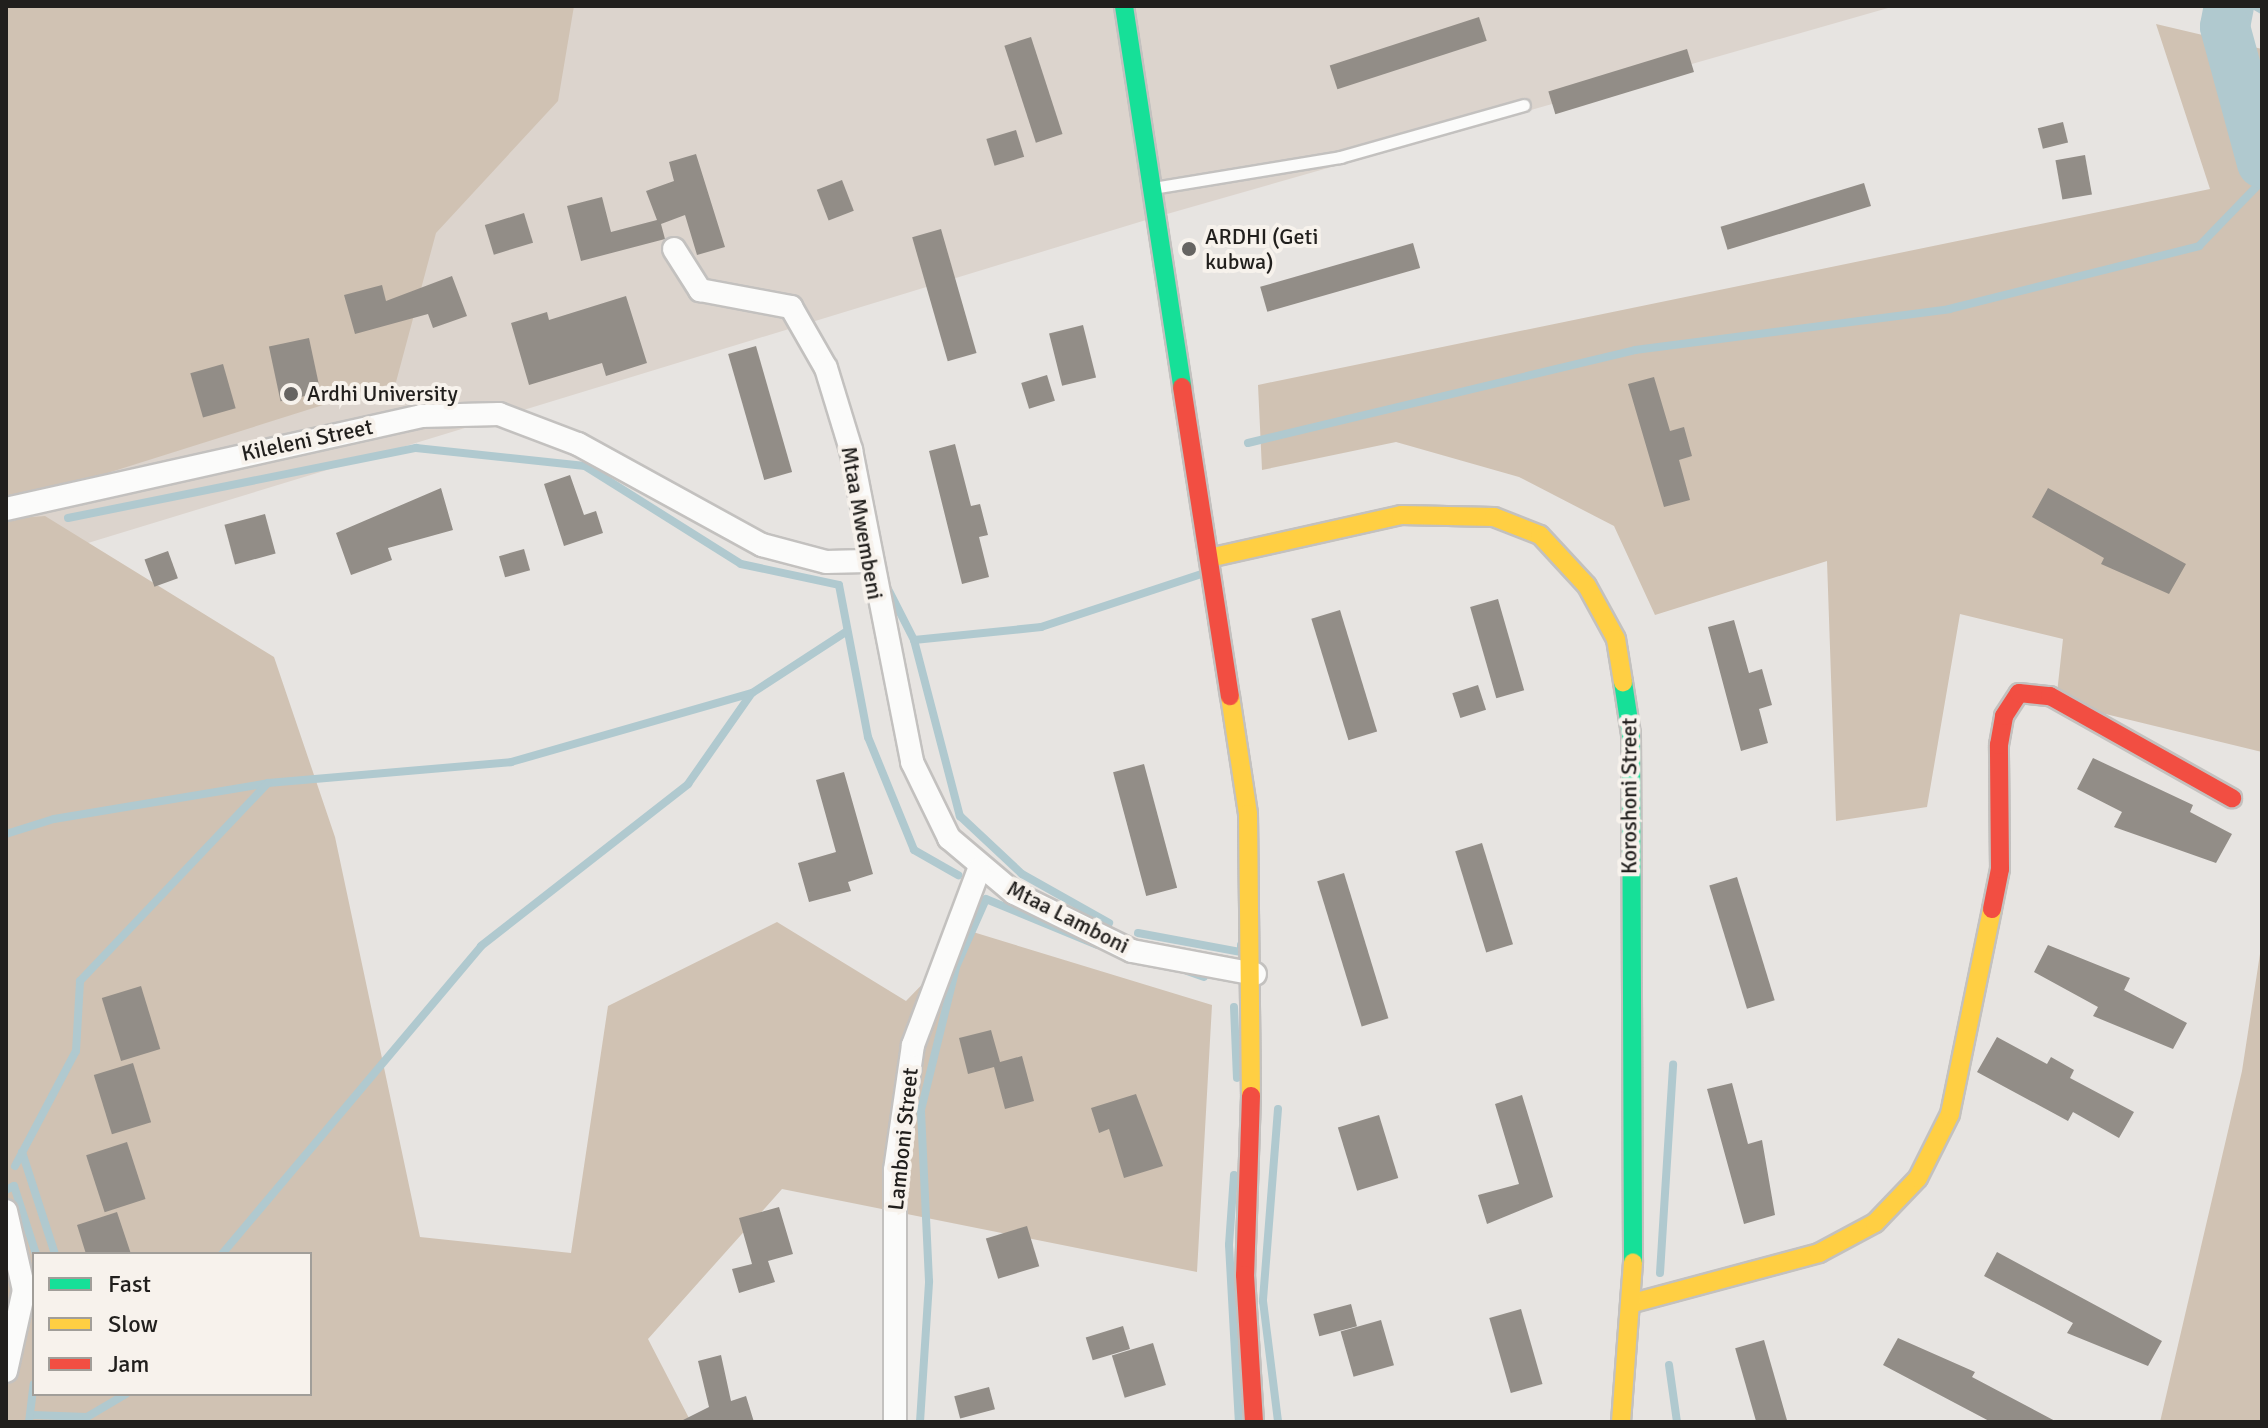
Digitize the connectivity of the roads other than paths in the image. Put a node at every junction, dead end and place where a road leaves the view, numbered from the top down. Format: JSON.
{"nodes":[{"id":1,"x":1124,"y":6,"type":"edge"},
{"id":2,"x":1524,"y":105,"type":"dead end"},
{"id":3,"x":1148,"y":189,"type":"junction"},
{"id":4,"x":674,"y":249,"type":"dead end"},
{"id":5,"x":6,"y":509,"type":"edge"},
{"id":6,"x":1209,"y":558,"type":"junction"},
{"id":7,"x":867,"y":561,"type":"junction"},
{"id":8,"x":2232,"y":798,"type":"dead end"},
{"id":9,"x":979,"y":869,"type":"junction"},
{"id":10,"x":1255,"y":974,"type":"junction"},
{"id":11,"x":6,"y":1211,"type":"edge"},
{"id":12,"x":1633,"y":1303,"type":"junction"},
{"id":13,"x":6,"y":1371,"type":"edge"},
{"id":14,"x":895,"y":1422,"type":"edge"},
{"id":15,"x":1254,"y":1422,"type":"edge"},
{"id":16,"x":1621,"y":1422,"type":"edge"}],
"edges":[{"from":1,"to":3,"type":"street"},
{"from":2,"to":3,"type":"lane"},
{"from":3,"to":6,"type":"street"},
{"from":4,"to":7,"type":"street","name":"Mtaa Mwembeni"},
{"from":5,"to":7,"type":"street","name":"Kileleni Street"},
{"from":6,"to":10,"type":"street"},
{"from":6,"to":12,"type":"street","name":"Koroshoni Street"},
{"from":7,"to":9,"type":"street","name":"Mtaa Mwembeni"},
{"from":8,"to":12,"type":"street"},
{"from":9,"to":10,"type":"street","name":"Mtaa Lamboni"},
{"from":9,"to":14,"type":"street","name":"Lamboni Street"},
{"from":10,"to":15,"type":"street"},
{"from":11,"to":13,"type":"street"},
{"from":12,"to":16,"type":"street","name":"Koroshoni Street"}]}
